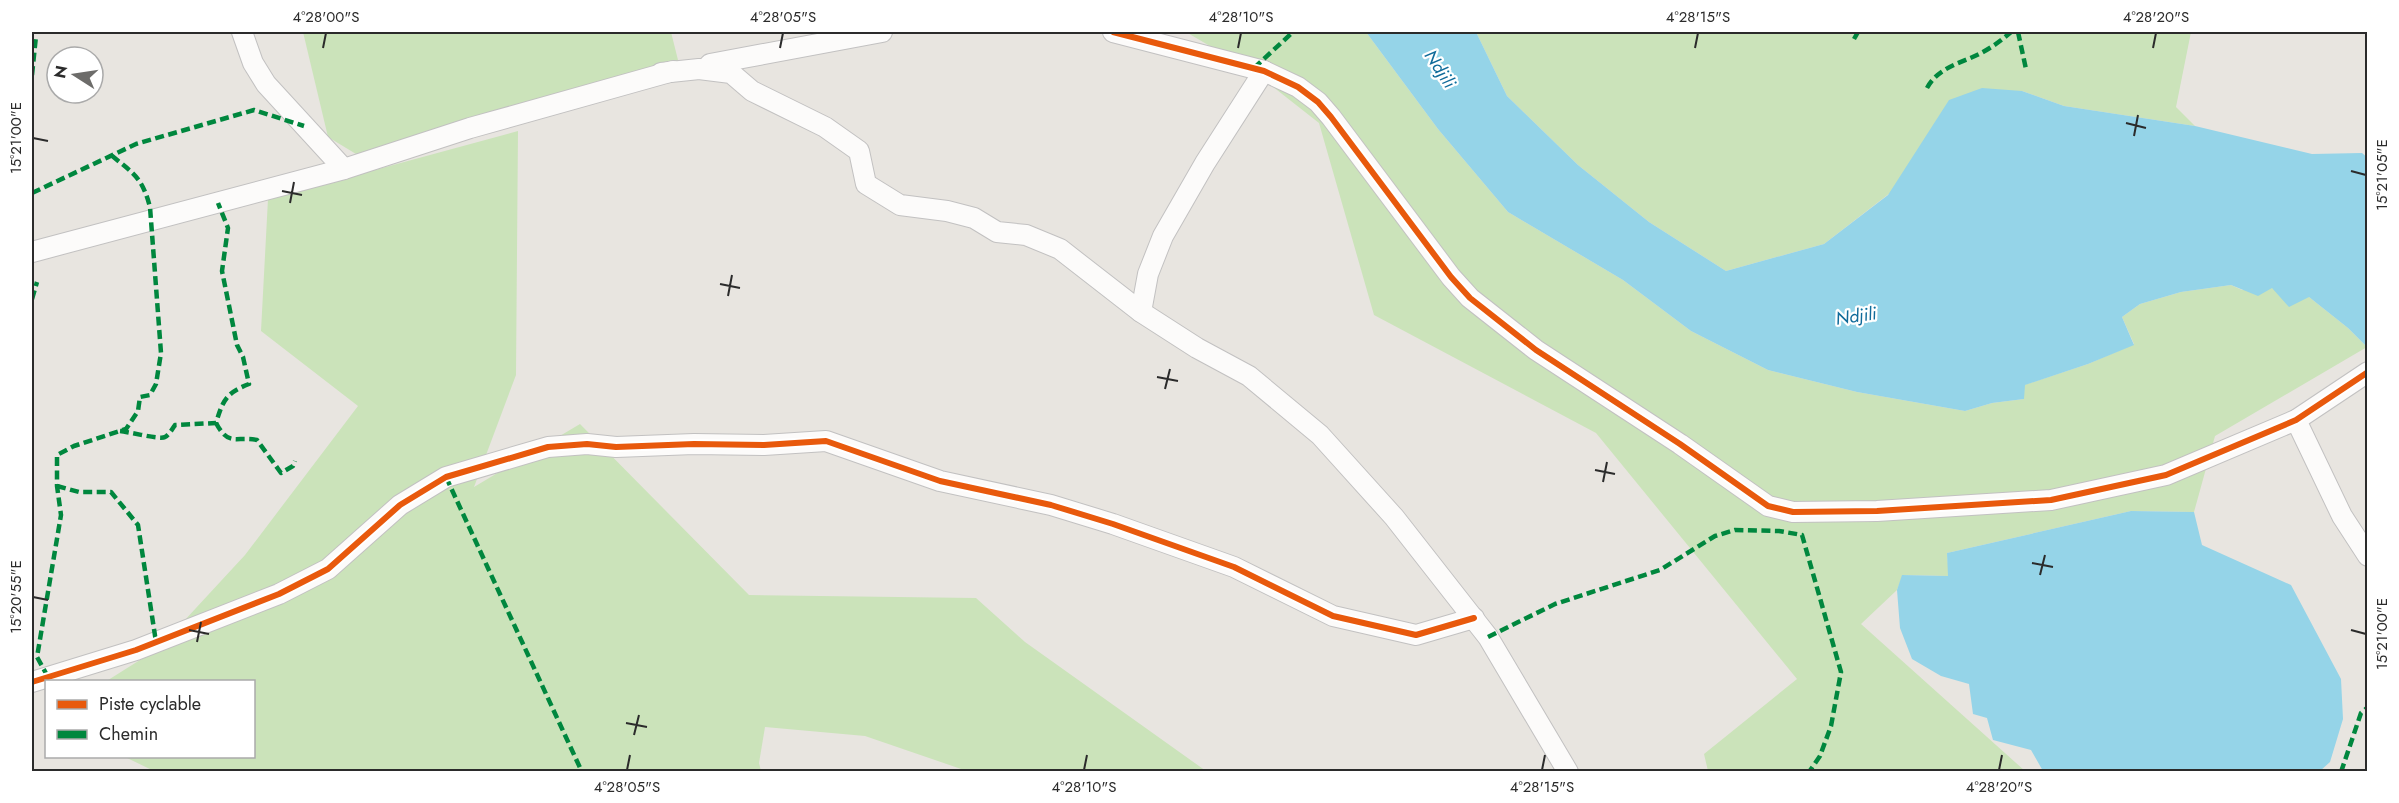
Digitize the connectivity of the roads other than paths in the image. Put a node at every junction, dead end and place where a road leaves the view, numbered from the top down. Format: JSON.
{"nodes":[{"id":1,"x":242,"y":32,"type":"edge"},
{"id":2,"x":882,"y":32,"type":"edge"},
{"id":3,"x":1113,"y":32,"type":"edge"},
{"id":4,"x":1264,"y":71,"type":"junction"},
{"id":5,"x":661,"y":74,"type":"junction"},
{"id":6,"x":344,"y":169,"type":"junction"},
{"id":7,"x":32,"y":252,"type":"edge"},
{"id":8,"x":1141,"y":312,"type":"junction"},
{"id":9,"x":2367,"y":372,"type":"edge"},
{"id":10,"x":2296,"y":420,"type":"junction"},
{"id":11,"x":2367,"y":556,"type":"edge"},
{"id":12,"x":1474,"y":618,"type":"junction"},
{"id":13,"x":32,"y":682,"type":"edge"},
{"id":14,"x":1568,"y":771,"type":"edge"}],
"edges":[{"from":1,"to":6,"type":"street"},
{"from":2,"to":5,"type":"street"},
{"from":3,"to":4,"type":"street"},
{"from":4,"to":8,"type":"street"},
{"from":4,"to":10,"type":"street"},
{"from":5,"to":6,"type":"street"},
{"from":5,"to":8,"type":"street"},
{"from":6,"to":7,"type":"street"},
{"from":8,"to":12,"type":"street"},
{"from":9,"to":10,"type":"street"},
{"from":10,"to":11,"type":"street"},
{"from":12,"to":13,"type":"street"},
{"from":12,"to":14,"type":"street"}]}
